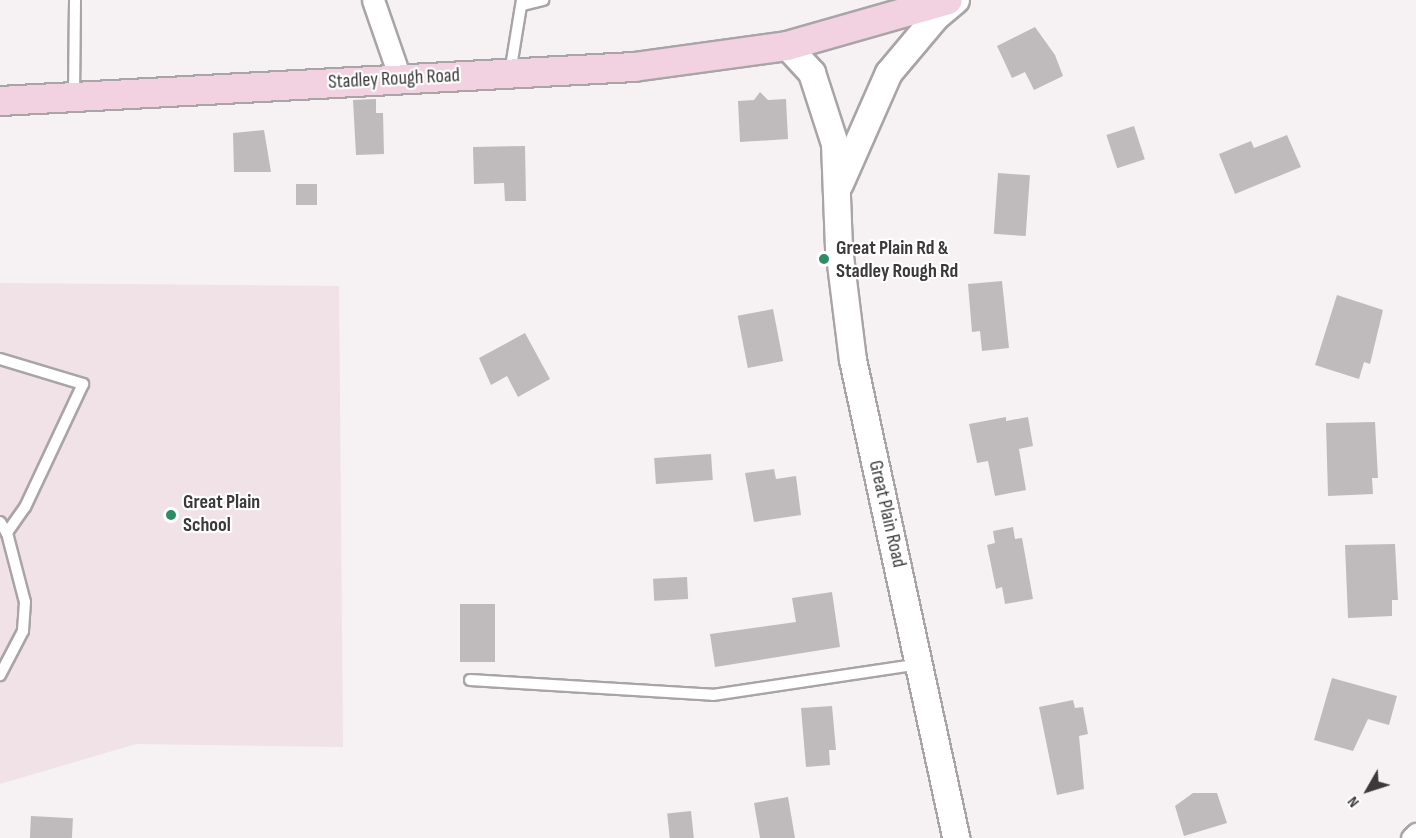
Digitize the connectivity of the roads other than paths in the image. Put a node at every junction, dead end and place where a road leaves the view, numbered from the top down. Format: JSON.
{"nodes":[{"id":1,"x":75,"y":0,"type":"edge"},
{"id":2,"x":373,"y":0,"type":"edge"},
{"id":3,"x":543,"y":0,"type":"edge"},
{"id":4,"x":948,"y":0,"type":"edge"},
{"id":5,"x":956,"y":0,"type":"edge"},
{"id":6,"x":522,"y":3,"type":"edge"},
{"id":7,"x":788,"y":46,"type":"junction"},
{"id":8,"x":510,"y":74,"type":"junction"},
{"id":9,"x":400,"y":78,"type":"junction"},
{"id":10,"x":74,"y":97,"type":"junction"},
{"id":11,"x":0,"y":101,"type":"edge"},
{"id":12,"x":839,"y":187,"type":"junction"},
{"id":13,"x":0,"y":359,"type":"edge"},
{"id":14,"x":0,"y":522,"type":"edge"},
{"id":15,"x":7,"y":533,"type":"junction"},
{"id":16,"x":920,"y":664,"type":"junction"},
{"id":17,"x":0,"y":675,"type":"edge"},
{"id":18,"x":470,"y":680,"type":"dead end"},
{"id":19,"x":1416,"y":834,"type":"edge"},
{"id":20,"x":956,"y":838,"type":"edge"},
{"id":21,"x":1412,"y":838,"type":"edge"}],
"edges":[{"from":1,"to":10,"type":"lane"},
{"from":2,"to":9,"type":"street"},
{"from":3,"to":6,"type":"lane"},
{"from":4,"to":7,"type":"main road"},
{"from":5,"to":12,"type":"street","name":"Great Plain Road"},
{"from":6,"to":8,"type":"lane"},
{"from":7,"to":8,"type":"main road","name":"Stadley Rough Road"},
{"from":7,"to":12,"type":"street","name":"Great Plain Road"},
{"from":8,"to":9,"type":"main road","name":"Stadley Rough Road"},
{"from":9,"to":10,"type":"main road","name":"Stadley Rough Road"},
{"from":10,"to":11,"type":"main road","name":"Stadley Rough Road"},
{"from":12,"to":16,"type":"street","name":"Great Plain Road"},
{"from":13,"to":15,"type":"lane"},
{"from":14,"to":15,"type":"lane"},
{"from":15,"to":17,"type":"lane"},
{"from":16,"to":18,"type":"lane"},
{"from":16,"to":20,"type":"street","name":"Great Plain Road"},
{"from":19,"to":21,"type":"street"}]}
